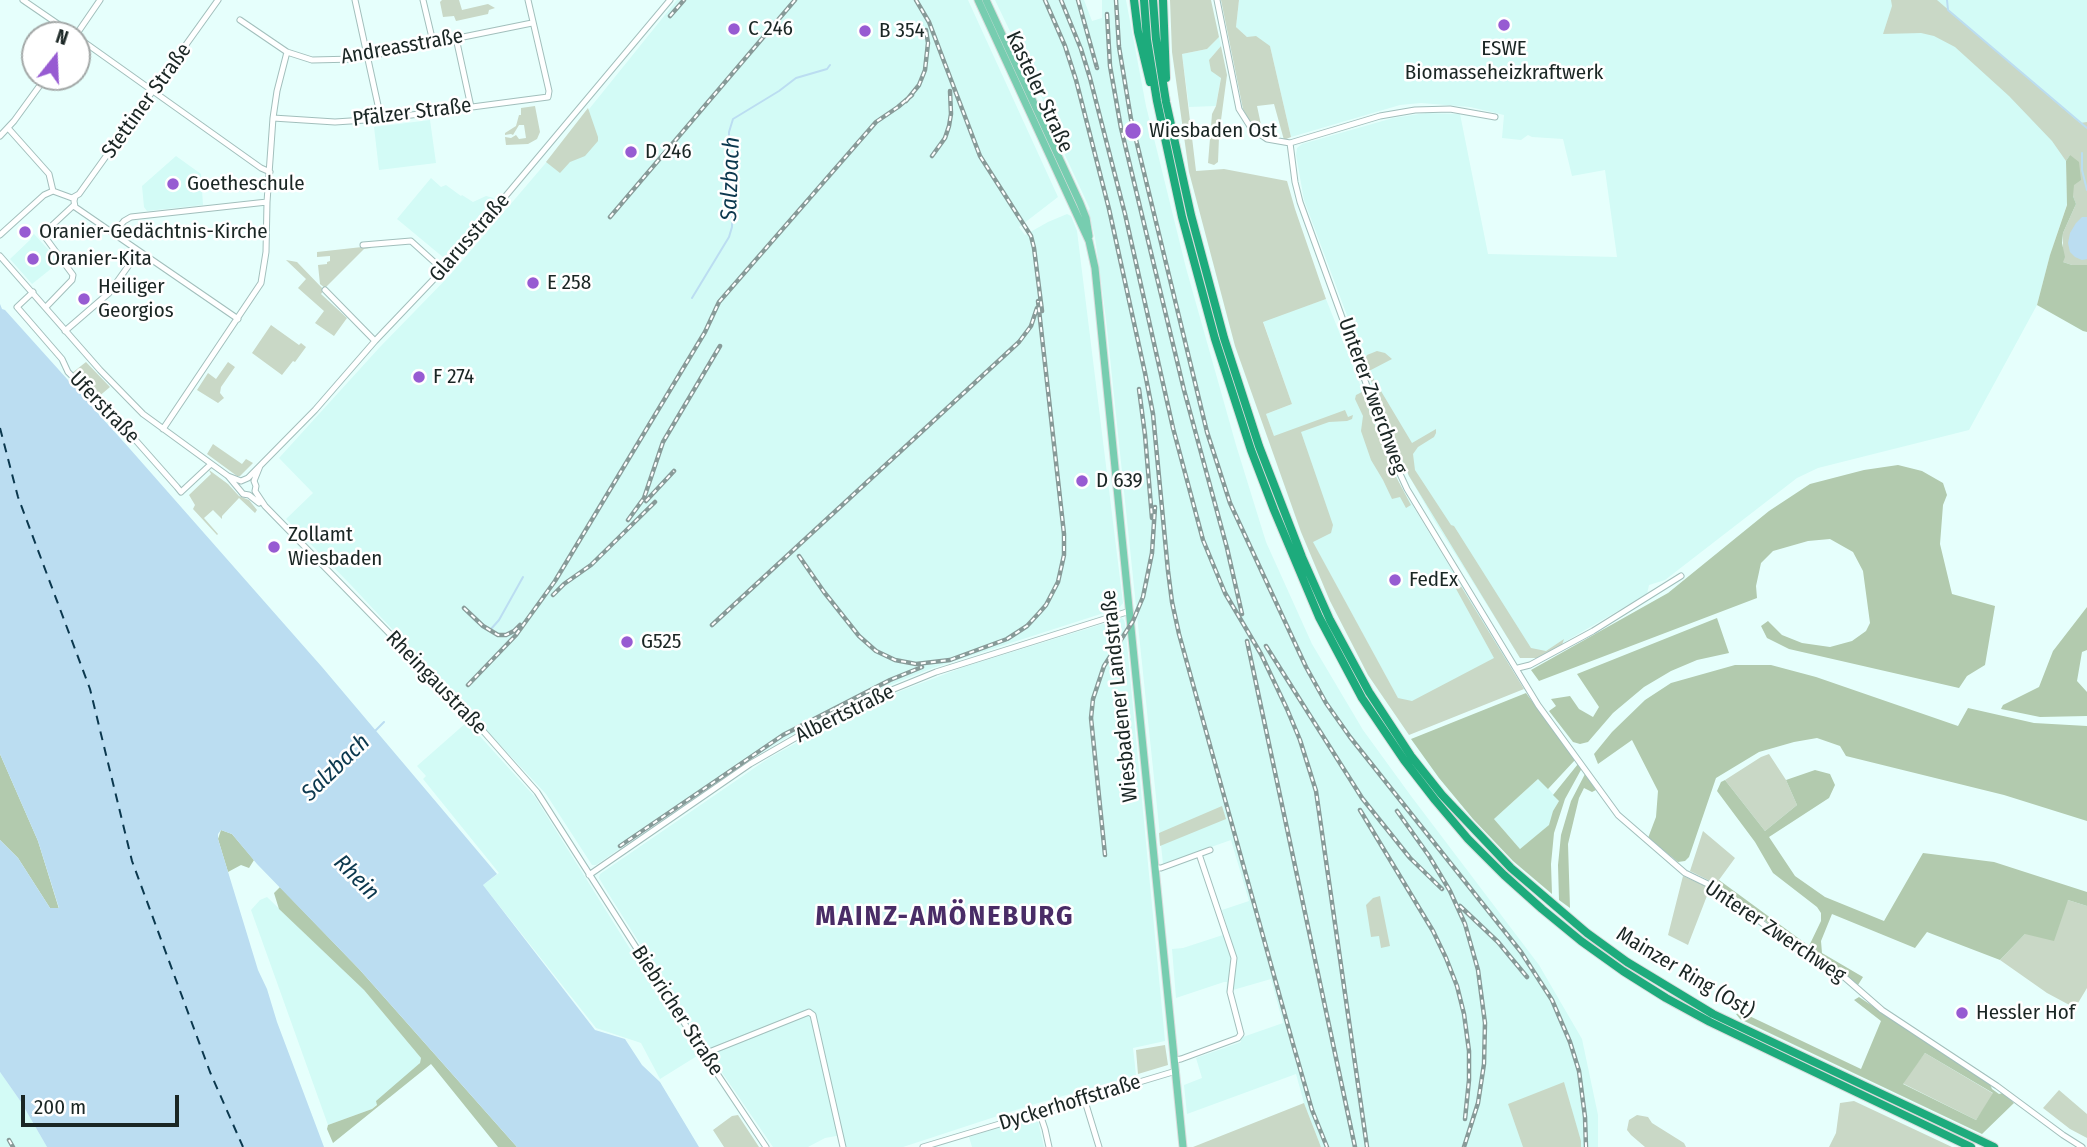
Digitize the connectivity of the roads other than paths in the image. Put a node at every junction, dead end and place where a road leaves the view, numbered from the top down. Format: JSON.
{"nodes":[{"id":1,"x":23,"y":0,"type":"edge"},
{"id":2,"x":100,"y":0,"type":"edge"},
{"id":3,"x":218,"y":0,"type":"edge"},
{"id":4,"x":355,"y":0,"type":"edge"},
{"id":5,"x":424,"y":0,"type":"edge"},
{"id":6,"x":528,"y":0,"type":"edge"},
{"id":7,"x":670,"y":0,"type":"edge"},
{"id":8,"x":978,"y":0,"type":"edge"},
{"id":9,"x":986,"y":0,"type":"edge"},
{"id":10,"x":1133,"y":0,"type":"edge"},
{"id":11,"x":1144,"y":0,"type":"edge"},
{"id":12,"x":1153,"y":0,"type":"edge"},
{"id":13,"x":1163,"y":0,"type":"edge"},
{"id":14,"x":1217,"y":0,"type":"edge"},
{"id":15,"x":240,"y":20,"type":"dead end"},
{"id":16,"x":53,"y":21,"type":"edge"},
{"id":17,"x":85,"y":21,"type":"edge"},
{"id":18,"x":533,"y":23,"type":"junction"},
{"id":19,"x":456,"y":38,"type":"junction"},
{"id":20,"x":433,"y":42,"type":"junction"},
{"id":21,"x":91,"y":47,"type":"edge"},
{"id":22,"x":288,"y":52,"type":"junction"},
{"id":23,"x":367,"y":57,"type":"junction"},
{"id":24,"x":36,"y":91,"type":"edge"},
{"id":25,"x":154,"y":91,"type":"junction"},
{"id":26,"x":1161,"y":101,"type":"junction"},
{"id":27,"x":471,"y":107,"type":"junction"},
{"id":28,"x":1495,"y":117,"type":"dead end"},
{"id":29,"x":274,"y":118,"type":"junction"},
{"id":30,"x":381,"y":119,"type":"junction"},
{"id":31,"x":8,"y":128,"type":"junction"},
{"id":32,"x":0,"y":136,"type":"edge"},
{"id":33,"x":1290,"y":143,"type":"junction"},
{"id":34,"x":270,"y":172,"type":"junction"},
{"id":35,"x":53,"y":188,"type":"junction"},
{"id":36,"x":1073,"y":198,"type":"junction"},
{"id":37,"x":74,"y":200,"type":"junction"},
{"id":38,"x":267,"y":202,"type":"junction"},
{"id":39,"x":114,"y":233,"type":"junction"},
{"id":40,"x":0,"y":235,"type":"edge"},
{"id":41,"x":363,"y":245,"type":"dead end"},
{"id":42,"x":139,"y":251,"type":"junction"},
{"id":43,"x":0,"y":256,"type":"edge"},
{"id":44,"x":443,"y":270,"type":"junction"},
{"id":45,"x":325,"y":290,"type":"dead end"},
{"id":46,"x":33,"y":292,"type":"junction"},
{"id":47,"x":46,"y":307,"type":"junction"},
{"id":48,"x":238,"y":319,"type":"junction"},
{"id":49,"x":65,"y":331,"type":"junction"},
{"id":50,"x":375,"y":341,"type":"junction"},
{"id":51,"x":163,"y":429,"type":"junction"},
{"id":52,"x":211,"y":464,"type":"junction"},
{"id":53,"x":251,"y":480,"type":"junction"},
{"id":54,"x":240,"y":484,"type":"junction"},
{"id":55,"x":252,"y":493,"type":"junction"},
{"id":56,"x":1681,"y":576,"type":"dead end"},
{"id":57,"x":1130,"y":611,"type":"junction"},
{"id":58,"x":1518,"y":668,"type":"junction"},
{"id":59,"x":1407,"y":758,"type":"junction"},
{"id":60,"x":1210,"y":850,"type":"dead end"},
{"id":61,"x":1199,"y":854,"type":"junction"},
{"id":62,"x":1155,"y":868,"type":"junction"},
{"id":63,"x":589,"y":875,"type":"junction"},
{"id":64,"x":704,"y":1054,"type":"junction"},
{"id":65,"x":1175,"y":1060,"type":"junction"},
{"id":66,"x":1176,"y":1071,"type":"junction"},
{"id":67,"x":1084,"y":1098,"type":"junction"},
{"id":68,"x":1039,"y":1111,"type":"junction"},
{"id":69,"x":766,"y":1147,"type":"edge"},
{"id":70,"x":843,"y":1147,"type":"edge"},
{"id":71,"x":923,"y":1147,"type":"edge"},
{"id":72,"x":1049,"y":1147,"type":"edge"},
{"id":73,"x":1099,"y":1147,"type":"edge"},
{"id":74,"x":1183,"y":1147,"type":"edge"},
{"id":75,"x":1971,"y":1147,"type":"edge"},
{"id":76,"x":1993,"y":1147,"type":"edge"},
{"id":77,"x":2082,"y":1147,"type":"edge"}],
"edges":[{"from":1,"to":16,"type":"street"},
{"from":2,"to":17,"type":"street"},
{"from":3,"to":25,"type":"street","name":"Stettiner Straße"},
{"from":4,"to":23,"type":"street"},
{"from":5,"to":20,"type":"street"},
{"from":6,"to":18,"type":"street"},
{"from":7,"to":44,"type":"street","name":"Glarusstraße"},
{"from":8,"to":36,"type":"main road","name":"Kasteler Straße"},
{"from":9,"to":36,"type":"main road","name":"Kasteler Straße"},
{"from":10,"to":26,"type":"highway"},
{"from":11,"to":26,"type":"highway"},
{"from":12,"to":26,"type":"highway"},
{"from":13,"to":26,"type":"highway"},
{"from":14,"to":33,"type":"street"},
{"from":15,"to":22,"type":"street","name":"Andreasstraße"},
{"from":18,"to":19,"type":"street","name":"Andreasstraße"},
{"from":18,"to":27,"type":"street","name":"Pfälzer Straße"},
{"from":19,"to":20,"type":"street","name":"Andreasstraße"},
{"from":19,"to":27,"type":"street"},
{"from":20,"to":23,"type":"street","name":"Andreasstraße"},
{"from":21,"to":25,"type":"street"},
{"from":22,"to":23,"type":"street","name":"Andreasstraße"},
{"from":22,"to":29,"type":"street"},
{"from":23,"to":30,"type":"street"},
{"from":24,"to":31,"type":"street"},
{"from":25,"to":34,"type":"street"},
{"from":25,"to":37,"type":"street","name":"Stettiner Straße"},
{"from":26,"to":59,"type":"highway"},
{"from":27,"to":30,"type":"street","name":"Pfälzer Straße"},
{"from":28,"to":33,"type":"street"},
{"from":29,"to":30,"type":"street","name":"Pfälzer Straße"},
{"from":29,"to":34,"type":"street"},
{"from":31,"to":32,"type":"street"},
{"from":31,"to":35,"type":"street"},
{"from":33,"to":58,"type":"street","name":"Unterer Zwerchweg"},
{"from":34,"to":38,"type":"street"},
{"from":35,"to":37,"type":"street"},
{"from":35,"to":40,"type":"street"},
{"from":36,"to":57,"type":"main road","name":"Wiesbadener Landstraße"},
{"from":37,"to":39,"type":"street"},
{"from":37,"to":47,"type":"street","name":"Stettiner Straße"},
{"from":38,"to":39,"type":"street"},
{"from":38,"to":48,"type":"street"},
{"from":39,"to":42,"type":"street"},
{"from":41,"to":44,"type":"street"},
{"from":42,"to":48,"type":"street"},
{"from":42,"to":49,"type":"street"},
{"from":43,"to":46,"type":"street","name":"Rheingaustraße"},
{"from":44,"to":50,"type":"street","name":"Glarusstraße"},
{"from":45,"to":50,"type":"street"},
{"from":46,"to":47,"type":"street","name":"Rheingaustraße"},
{"from":46,"to":52,"type":"street","name":"Uferstraße"},
{"from":47,"to":49,"type":"street","name":"Rheingaustraße"},
{"from":48,"to":51,"type":"street"},
{"from":49,"to":51,"type":"street","name":"Rheingaustraße"},
{"from":50,"to":53,"type":"street","name":"Glarusstraße"},
{"from":51,"to":52,"type":"street","name":"Rheingaustraße"},
{"from":52,"to":54,"type":"street","name":"Rheingaustraße"},
{"from":53,"to":54,"type":"street"},
{"from":53,"to":55,"type":"street"},
{"from":54,"to":55,"type":"street","name":"Rheingaustraße"},
{"from":55,"to":63,"type":"street","name":"Rheingaustraße"},
{"from":56,"to":58,"type":"street"},
{"from":57,"to":62,"type":"main road","name":"Wiesbadener Landstraße"},
{"from":57,"to":63,"type":"street","name":"Albertstraße"},
{"from":58,"to":77,"type":"street","name":"Unterer Zwerchweg"},
{"from":59,"to":75,"type":"highway","name":"Mainzer Ring (Ost)"},
{"from":59,"to":76,"type":"highway","name":"Mainzer Ring (Ost)"},
{"from":60,"to":61,"type":"street"},
{"from":61,"to":62,"type":"street"},
{"from":61,"to":65,"type":"street"},
{"from":62,"to":65,"type":"main road","name":"Wiesbadener Landstraße"},
{"from":63,"to":64,"type":"street","name":"Biebricher Straße"},
{"from":64,"to":69,"type":"street","name":"Biebricher Straße"},
{"from":64,"to":70,"type":"street"},
{"from":65,"to":66,"type":"main road","name":"Wiesbadener Landstraße"},
{"from":66,"to":67,"type":"street","name":"Dyckerhoffstraße"},
{"from":66,"to":74,"type":"main road","name":"Wiesbadener Landstraße"},
{"from":67,"to":68,"type":"street","name":"Dyckerhoffstraße"},
{"from":67,"to":73,"type":"street"},
{"from":68,"to":71,"type":"street","name":"Dyckerhoffstraße"},
{"from":68,"to":72,"type":"street"}]}
